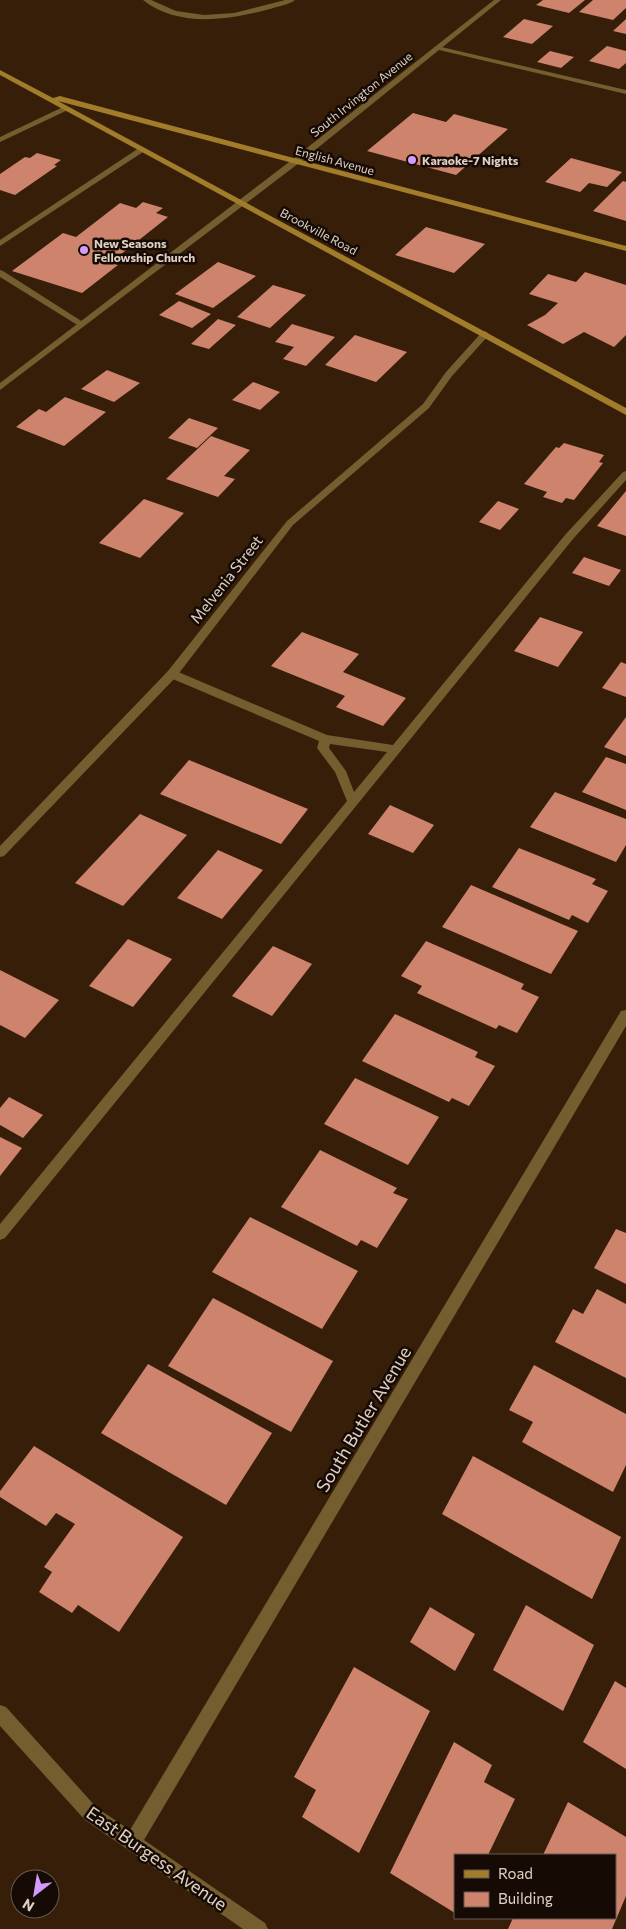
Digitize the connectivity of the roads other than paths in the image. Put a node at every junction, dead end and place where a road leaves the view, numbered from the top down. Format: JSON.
{"nodes":[{"id":1,"x":146,"y":0,"type":"edge"},
{"id":2,"x":292,"y":0,"type":"edge"},
{"id":3,"x":498,"y":0,"type":"edge"},
{"id":4,"x":437,"y":48,"type":"junction"},
{"id":5,"x":0,"y":72,"type":"edge"},
{"id":6,"x":626,"y":92,"type":"edge"},
{"id":7,"x":38,"y":93,"type":"junction"},
{"id":8,"x":66,"y":108,"type":"junction"},
{"id":9,"x":0,"y":140,"type":"edge"},
{"id":10,"x":142,"y":150,"type":"junction"},
{"id":11,"x":296,"y":161,"type":"junction"},
{"id":12,"x":240,"y":203,"type":"junction"},
{"id":13,"x":0,"y":244,"type":"edge"},
{"id":14,"x":626,"y":249,"type":"edge"},
{"id":15,"x":0,"y":273,"type":"edge"},
{"id":16,"x":82,"y":324,"type":"junction"},
{"id":17,"x":485,"y":334,"type":"junction"},
{"id":18,"x":0,"y":387,"type":"edge"},
{"id":19,"x":626,"y":412,"type":"edge"},
{"id":20,"x":626,"y":474,"type":"edge"},
{"id":21,"x":172,"y":674,"type":"junction"},
{"id":22,"x":325,"y":739,"type":"junction"},
{"id":23,"x":395,"y":749,"type":"junction"},
{"id":24,"x":353,"y":803,"type":"junction"},
{"id":25,"x":0,"y":853,"type":"edge"},
{"id":26,"x":626,"y":1015,"type":"edge"},
{"id":27,"x":0,"y":1234,"type":"edge"},
{"id":28,"x":0,"y":1713,"type":"edge"},
{"id":29,"x":132,"y":1843,"type":"junction"},
{"id":30,"x":259,"y":1929,"type":"edge"}],
"edges":[{"from":1,"to":2,"type":"street"},
{"from":3,"to":4,"type":"street","name":"South Irvington Avenue"},
{"from":4,"to":6,"type":"street"},
{"from":4,"to":11,"type":"street","name":"South Irvington Avenue"},
{"from":5,"to":7,"type":"street","name":"Brookville Road"},
{"from":7,"to":8,"type":"street","name":"Brookville Road"},
{"from":7,"to":11,"type":"street","name":"English Avenue"},
{"from":8,"to":9,"type":"street"},
{"from":8,"to":10,"type":"street","name":"Brookville Road"},
{"from":10,"to":12,"type":"street","name":"Brookville Road"},
{"from":10,"to":13,"type":"street"},
{"from":11,"to":12,"type":"street","name":"South Irvington Avenue"},
{"from":11,"to":14,"type":"street","name":"English Avenue"},
{"from":12,"to":16,"type":"street","name":"South Irvington Avenue"},
{"from":12,"to":17,"type":"street","name":"Brookville Road"},
{"from":15,"to":16,"type":"street"},
{"from":16,"to":18,"type":"street","name":"South Irvington Avenue"},
{"from":17,"to":19,"type":"street","name":"Brookville Road"},
{"from":17,"to":21,"type":"street","name":"Melvenia Street"},
{"from":20,"to":23,"type":"street"},
{"from":21,"to":22,"type":"street"},
{"from":21,"to":25,"type":"street","name":"Melvenia Street"},
{"from":22,"to":23,"type":"street"},
{"from":22,"to":24,"type":"street"},
{"from":23,"to":24,"type":"street"},
{"from":24,"to":27,"type":"street"},
{"from":26,"to":29,"type":"street","name":"South Butler Avenue"},
{"from":28,"to":29,"type":"street","name":"East Burgess Avenue"},
{"from":29,"to":30,"type":"street","name":"East Burgess Avenue"}]}
